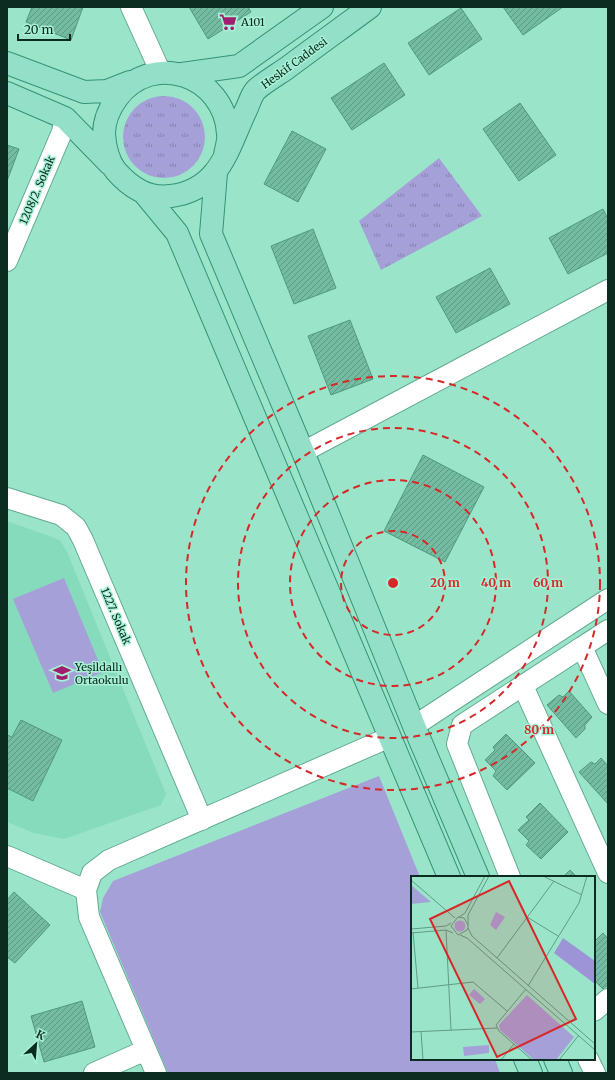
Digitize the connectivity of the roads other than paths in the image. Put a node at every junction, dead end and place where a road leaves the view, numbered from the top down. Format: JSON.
{"nodes":[{"id":1,"x":131,"y":7,"type":"edge"},
{"id":2,"x":322,"y":7,"type":"edge"},
{"id":3,"x":370,"y":7,"type":"edge"},
{"id":4,"x":7,"y":63,"type":"edge"},
{"id":5,"x":161,"y":75,"type":"junction"},
{"id":6,"x":7,"y":94,"type":"edge"},
{"id":7,"x":65,"y":118,"type":"junction"},
{"id":8,"x":221,"y":164,"type":"junction"},
{"id":9,"x":113,"y":167,"type":"junction"},
{"id":10,"x":144,"y":193,"type":"junction"},
{"id":11,"x":7,"y":262,"type":"edge"},
{"id":12,"x":608,"y":290,"type":"edge"},
{"id":13,"x":303,"y":452,"type":"junction"},
{"id":14,"x":7,"y":498,"type":"edge"},
{"id":15,"x":608,"y":599,"type":"edge"},
{"id":16,"x":608,"y":630,"type":"edge"},
{"id":17,"x":582,"y":647,"type":"junction"},
{"id":18,"x":523,"y":686,"type":"junction"},
{"id":19,"x":608,"y":704,"type":"edge"},
{"id":20,"x":414,"y":726,"type":"junction"},
{"id":21,"x":390,"y":737,"type":"junction"},
{"id":22,"x":202,"y":820,"type":"junction"},
{"id":23,"x":7,"y":856,"type":"edge"},
{"id":24,"x":608,"y":873,"type":"edge"},
{"id":25,"x":448,"y":876,"type":"edge"},
{"id":26,"x":478,"y":876,"type":"edge"},
{"id":27,"x":510,"y":876,"type":"edge"},
{"id":28,"x":86,"y":890,"type":"junction"},
{"id":29,"x":608,"y":999,"type":"edge"},
{"id":30,"x":595,"y":1010,"type":"edge"},
{"id":31,"x":146,"y":1050,"type":"junction"},
{"id":32,"x":525,"y":1060,"type":"edge"},
{"id":33,"x":555,"y":1060,"type":"edge"},
{"id":34,"x":588,"y":1060,"type":"edge"},
{"id":35,"x":94,"y":1073,"type":"edge"},
{"id":36,"x":156,"y":1073,"type":"edge"},
{"id":37,"x":531,"y":1073,"type":"edge"},
{"id":38,"x":561,"y":1073,"type":"edge"},
{"id":39,"x":595,"y":1073,"type":"edge"}],
"edges":[{"from":1,"to":5,"type":"street"},
{"from":2,"to":5,"type":"main road"},
{"from":3,"to":8,"type":"main road","name":"Heskif Caddesi"},
{"from":4,"to":5,"type":"main road"},
{"from":5,"to":8,"type":"main road"},
{"from":5,"to":9,"type":"main road"},
{"from":6,"to":7,"type":"main road"},
{"from":7,"to":9,"type":"main road"},
{"from":7,"to":11,"type":"street","name":"1208/2. Sokak"},
{"from":8,"to":10,"type":"main road"},
{"from":8,"to":13,"type":"main road"},
{"from":9,"to":10,"type":"main road"},
{"from":10,"to":21,"type":"main road"},
{"from":12,"to":13,"type":"street"},
{"from":13,"to":20,"type":"main road"},
{"from":14,"to":22,"type":"street","name":"1227. Sokak"},
{"from":15,"to":20,"type":"street"},
{"from":16,"to":17,"type":"street"},
{"from":17,"to":18,"type":"street"},
{"from":17,"to":19,"type":"street"},
{"from":18,"to":24,"type":"street"},
{"from":18,"to":27,"type":"street"},
{"from":20,"to":26,"type":"main road"},
{"from":21,"to":22,"type":"street"},
{"from":21,"to":25,"type":"main road"},
{"from":22,"to":28,"type":"street"},
{"from":23,"to":28,"type":"street"},
{"from":28,"to":31,"type":"street"},
{"from":29,"to":30,"type":"street"},
{"from":31,"to":35,"type":"street"},
{"from":31,"to":36,"type":"street"},
{"from":32,"to":37,"type":"main road"},
{"from":33,"to":38,"type":"main road"},
{"from":34,"to":39,"type":"street"}]}
